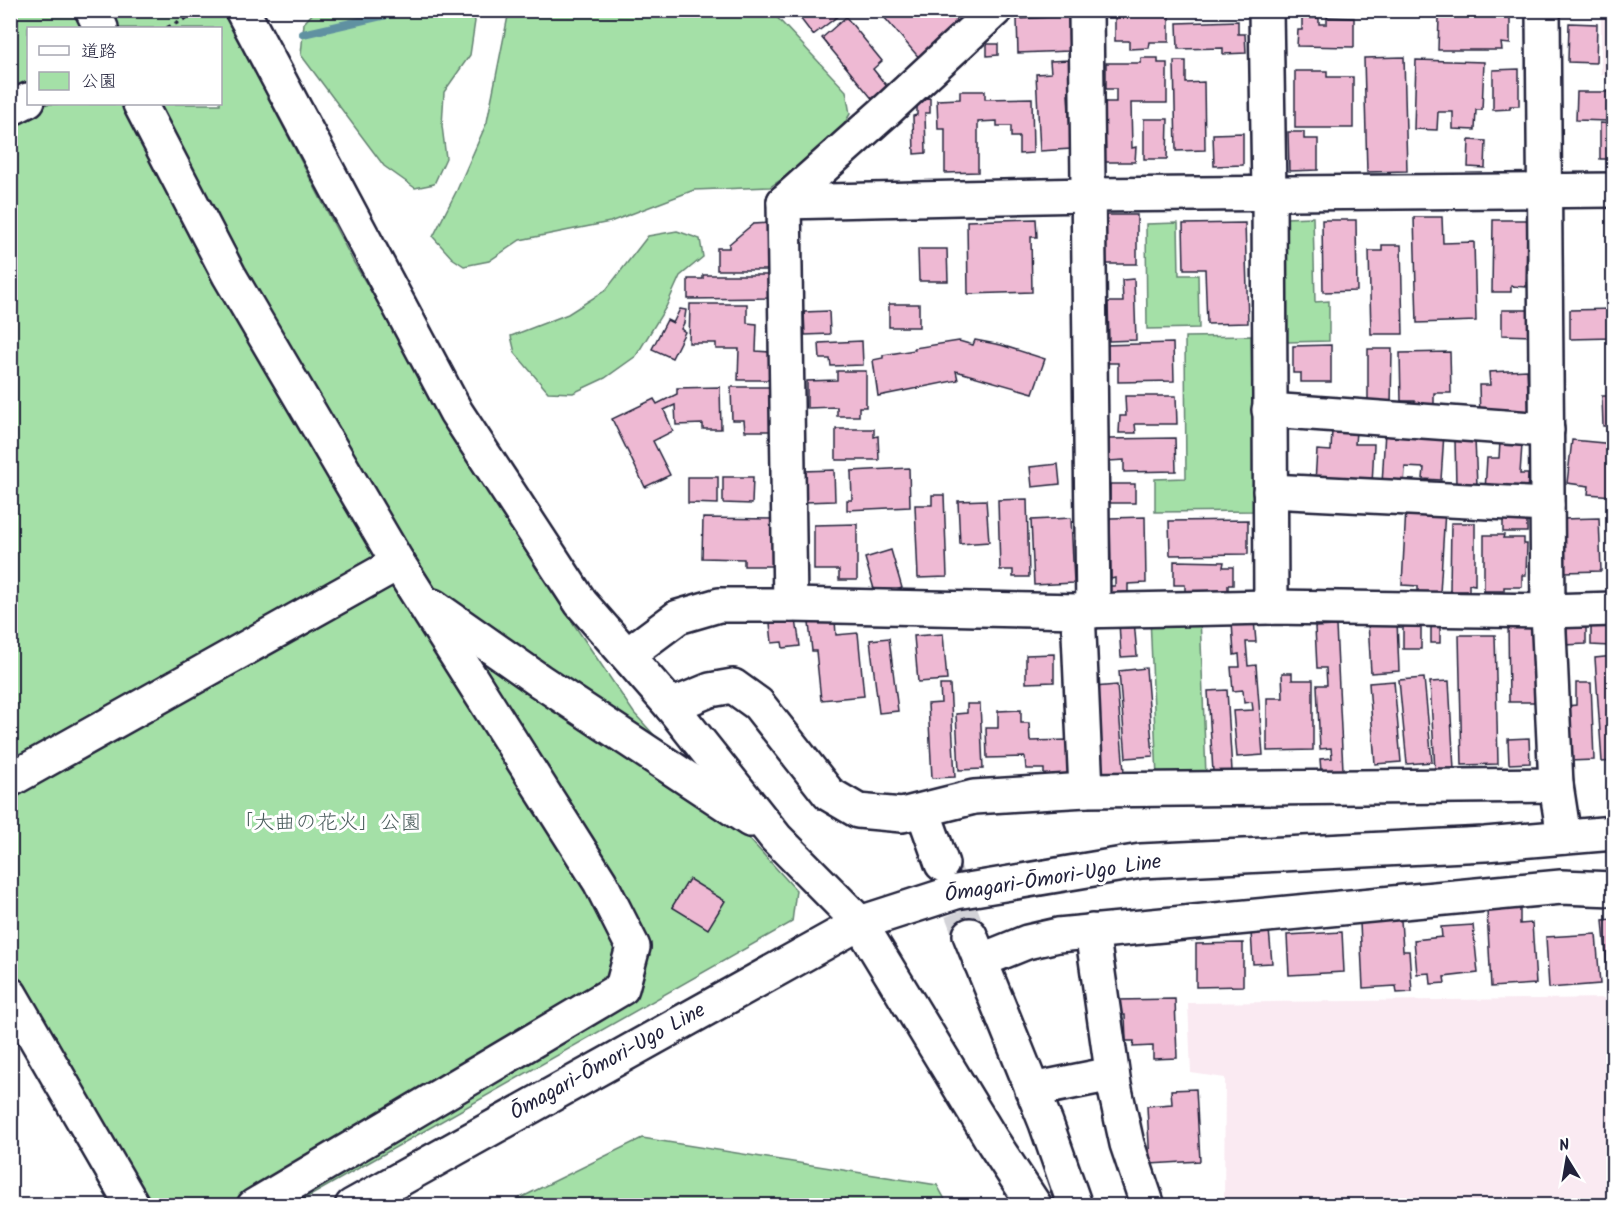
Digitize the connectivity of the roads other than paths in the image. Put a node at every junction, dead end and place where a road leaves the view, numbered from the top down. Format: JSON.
{"nodes":[{"id":1,"x":92,"y":10,"type":"edge"},
{"id":2,"x":242,"y":10,"type":"edge"},
{"id":3,"x":995,"y":10,"type":"edge"},
{"id":4,"x":1086,"y":10,"type":"edge"},
{"id":5,"x":1266,"y":10,"type":"edge"},
{"id":6,"x":1543,"y":10,"type":"edge"},
{"id":7,"x":100,"y":27,"type":"edge"},
{"id":8,"x":27,"y":100,"type":"edge"},
{"id":9,"x":141,"y":105,"type":"edge"},
{"id":10,"x":10,"y":109,"type":"edge"},
{"id":11,"x":1614,"y":189,"type":"edge"},
{"id":12,"x":1545,"y":190,"type":"junction"},
{"id":13,"x":1269,"y":193,"type":"junction"},
{"id":14,"x":1088,"y":195,"type":"junction"},
{"id":15,"x":784,"y":202,"type":"junction"},
{"id":16,"x":1269,"y":410,"type":"junction"},
{"id":17,"x":1546,"y":430,"type":"junction"},
{"id":18,"x":1270,"y":491,"type":"junction"},
{"id":19,"x":1547,"y":505,"type":"junction"},
{"id":20,"x":398,"y":563,"type":"junction"},
{"id":21,"x":419,"y":596,"type":"junction"},
{"id":22,"x":790,"y":605,"type":"junction"},
{"id":23,"x":1271,"y":607,"type":"junction"},
{"id":24,"x":1614,"y":609,"type":"edge"},
{"id":25,"x":1085,"y":611,"type":"junction"},
{"id":26,"x":1548,"y":611,"type":"junction"},
{"id":27,"x":627,"y":655,"type":"junction"},
{"id":28,"x":671,"y":706,"type":"junction"},
{"id":29,"x":10,"y":780,"type":"edge"},
{"id":30,"x":1556,"y":785,"type":"junction"},
{"id":31,"x":1086,"y":790,"type":"junction"},
{"id":32,"x":923,"y":811,"type":"junction"},
{"id":33,"x":1614,"y":833,"type":"edge"},
{"id":34,"x":1564,"y":837,"type":"junction"},
{"id":35,"x":776,"y":838,"type":"junction"},
{"id":36,"x":942,"y":864,"type":"tunnel mouth"},
{"id":37,"x":1614,"y":889,"type":"edge"},
{"id":38,"x":860,"y":923,"type":"junction"},
{"id":39,"x":1092,"y":931,"type":"junction"},
{"id":40,"x":10,"y":994,"type":"edge"},
{"id":41,"x":1112,"y":1074,"type":"junction"},
{"id":42,"x":1032,"y":1090,"type":"junction"},
{"id":43,"x":133,"y":1206,"type":"edge"},
{"id":44,"x":254,"y":1206,"type":"edge"},
{"id":45,"x":352,"y":1206,"type":"edge"},
{"id":46,"x":1035,"y":1206,"type":"edge"},
{"id":47,"x":1074,"y":1206,"type":"edge"},
{"id":48,"x":1148,"y":1206,"type":"edge"}],
"edges":[{"from":1,"to":7,"type":"street"},
{"from":2,"to":27,"type":"street"},
{"from":3,"to":15,"type":"street"},
{"from":4,"to":14,"type":"street"},
{"from":5,"to":13,"type":"street"},
{"from":6,"to":12,"type":"street"},
{"from":8,"to":10,"type":"street"},
{"from":9,"to":20,"type":"street"},
{"from":11,"to":12,"type":"street"},
{"from":12,"to":13,"type":"street"},
{"from":12,"to":17,"type":"street"},
{"from":13,"to":14,"type":"street"},
{"from":13,"to":16,"type":"street"},
{"from":14,"to":15,"type":"street"},
{"from":14,"to":25,"type":"street"},
{"from":15,"to":22,"type":"street"},
{"from":16,"to":17,"type":"street"},
{"from":16,"to":18,"type":"street"},
{"from":17,"to":19,"type":"street"},
{"from":18,"to":19,"type":"street"},
{"from":18,"to":23,"type":"street"},
{"from":19,"to":26,"type":"street"},
{"from":20,"to":21,"type":"street"},
{"from":20,"to":29,"type":"street"},
{"from":21,"to":35,"type":"street"},
{"from":21,"to":44,"type":"street"},
{"from":22,"to":25,"type":"street"},
{"from":22,"to":27,"type":"street"},
{"from":23,"to":25,"type":"street"},
{"from":23,"to":26,"type":"street"},
{"from":24,"to":26,"type":"street"},
{"from":25,"to":31,"type":"street"},
{"from":26,"to":30,"type":"street"},
{"from":27,"to":28,"type":"street"},
{"from":28,"to":32,"type":"street"},
{"from":28,"to":35,"type":"street"},
{"from":30,"to":31,"type":"street"},
{"from":30,"to":34,"type":"street"},
{"from":31,"to":32,"type":"street"},
{"from":32,"to":36,"type":"street"},
{"from":33,"to":34,"type":"street","name":"Ōmagari-Ōmori-Ugo Line"},
{"from":34,"to":38,"type":"street","name":"Ōmagari-Ōmori-Ugo Line"},
{"from":35,"to":38,"type":"street"},
{"from":37,"to":39,"type":"street"},
{"from":38,"to":45,"type":"street","name":"Ōmagari-Ōmori-Ugo Line"},
{"from":38,"to":46,"type":"street"},
{"from":39,"to":41,"type":"street"},
{"from":39,"to":42,"type":"street"},
{"from":40,"to":43,"type":"street"},
{"from":41,"to":42,"type":"street"},
{"from":41,"to":48,"type":"street"},
{"from":42,"to":47,"type":"street"}]}
